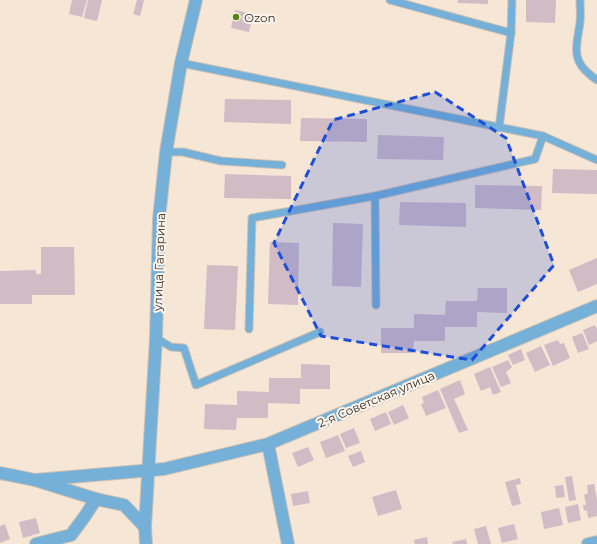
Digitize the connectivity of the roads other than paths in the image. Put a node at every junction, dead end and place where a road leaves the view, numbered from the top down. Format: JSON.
{"nodes":[{"id":1,"x":196,"y":0,"type":"edge"},
{"id":2,"x":390,"y":0,"type":"edge"},
{"id":3,"x":512,"y":0,"type":"edge"},
{"id":4,"x":580,"y":0,"type":"edge"},
{"id":5,"x":511,"y":33,"type":"junction"},
{"id":6,"x":181,"y":63,"type":"junction"},
{"id":7,"x":597,"y":80,"type":"edge"},
{"id":8,"x":499,"y":128,"type":"junction"},
{"id":9,"x":543,"y":136,"type":"junction"},
{"id":10,"x":166,"y":152,"type":"junction"},
{"id":11,"x":597,"y":160,"type":"edge"},
{"id":12,"x":282,"y":165,"type":"dead end"},
{"id":13,"x":375,"y":196,"type":"junction"},
{"id":14,"x":376,"y":305,"type":"dead end"},
{"id":15,"x":597,"y":306,"type":"edge"},
{"id":16,"x":249,"y":329,"type":"dead end"},
{"id":17,"x":320,"y":332,"type":"dead end"},
{"id":18,"x":156,"y":338,"type":"junction"},
{"id":19,"x":268,"y":444,"type":"junction"},
{"id":20,"x":148,"y":470,"type":"junction"},
{"id":21,"x":0,"y":473,"type":"edge"},
{"id":22,"x":35,"y":480,"type":"junction"},
{"id":23,"x":96,"y":499,"type":"junction"},
{"id":24,"x":145,"y":527,"type":"junction"},
{"id":25,"x":597,"y":542,"type":"edge"},
{"id":26,"x":36,"y":544,"type":"edge"},
{"id":27,"x":146,"y":544,"type":"edge"},
{"id":28,"x":288,"y":544,"type":"edge"},
{"id":29,"x":588,"y":544,"type":"edge"}],
"edges":[{"from":1,"to":6,"type":"street","name":"улица Гагарина"},
{"from":2,"to":5,"type":"lane"},
{"from":3,"to":5,"type":"lane"},
{"from":4,"to":7,"type":"lane"},
{"from":5,"to":8,"type":"lane"},
{"from":6,"to":8,"type":"lane"},
{"from":6,"to":10,"type":"street","name":"улица Гагарина"},
{"from":8,"to":9,"type":"lane"},
{"from":9,"to":11,"type":"lane"},
{"from":9,"to":13,"type":"lane"},
{"from":10,"to":12,"type":"lane"},
{"from":10,"to":18,"type":"street","name":"улица Гагарина"},
{"from":13,"to":14,"type":"lane"},
{"from":13,"to":16,"type":"lane"},
{"from":15,"to":19,"type":"street","name":"2-я Советская улица"},
{"from":17,"to":18,"type":"lane"},
{"from":18,"to":20,"type":"street","name":"улица Гагарина"},
{"from":19,"to":20,"type":"street","name":"2-я Советская улица"},
{"from":19,"to":28,"type":"street"},
{"from":20,"to":22,"type":"street","name":"2-я Советская улица"},
{"from":20,"to":24,"type":"street","name":"улица Гагарина"},
{"from":21,"to":22,"type":"street"},
{"from":22,"to":23,"type":"street"},
{"from":23,"to":24,"type":"street"},
{"from":23,"to":26,"type":"street"},
{"from":24,"to":27,"type":"street","name":"улица Гагарина"},
{"from":25,"to":29,"type":"street"}]}
